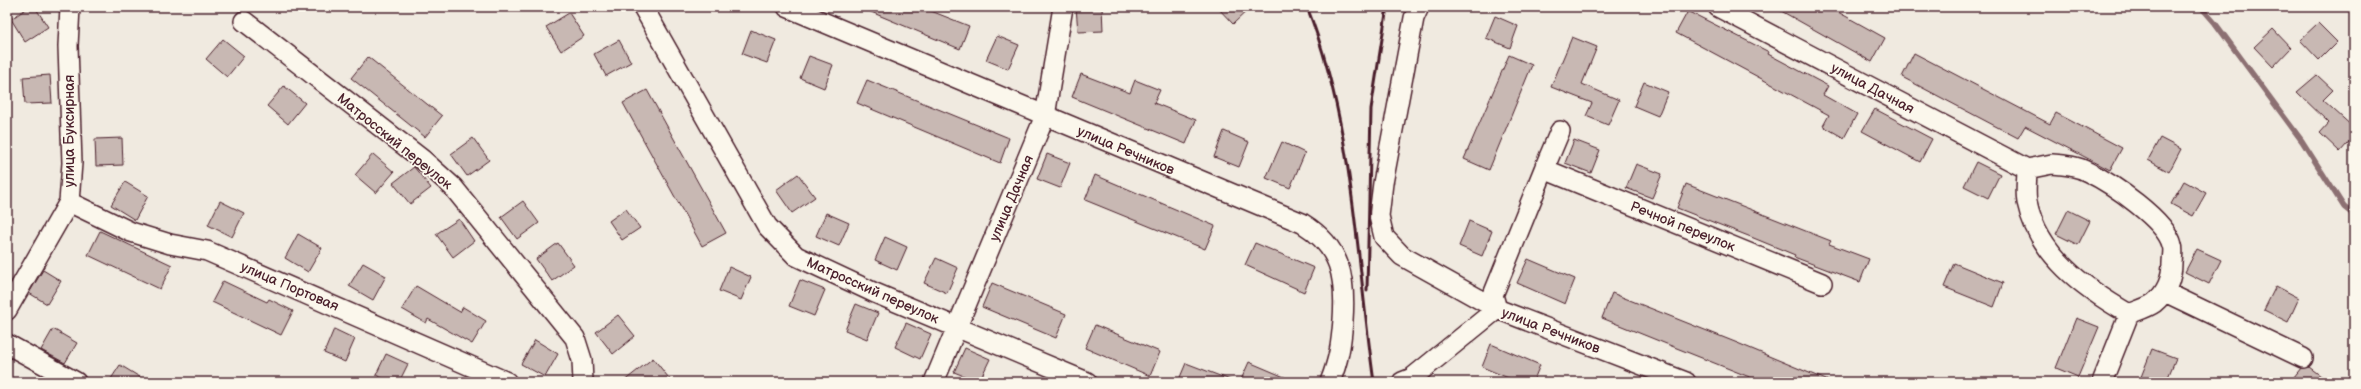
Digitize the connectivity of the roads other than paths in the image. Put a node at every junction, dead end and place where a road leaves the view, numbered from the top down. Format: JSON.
{"nodes":[{"id":1,"x":70,"y":7,"type":"edge"},
{"id":2,"x":642,"y":7,"type":"edge"},
{"id":3,"x":787,"y":7,"type":"edge"},
{"id":4,"x":1063,"y":7,"type":"edge"},
{"id":5,"x":1419,"y":7,"type":"edge"},
{"id":6,"x":1718,"y":7,"type":"edge"},
{"id":7,"x":244,"y":22,"type":"dead end"},
{"id":8,"x":1045,"y":116,"type":"junction"},
{"id":9,"x":1560,"y":131,"type":"dead end"},
{"id":10,"x":2027,"y":169,"type":"junction"},
{"id":11,"x":1544,"y":170,"type":"junction"},
{"id":12,"x":69,"y":202,"type":"junction"},
{"id":13,"x":1822,"y":283,"type":"dead end"},
{"id":14,"x":2165,"y":292,"type":"junction"},
{"id":15,"x":1497,"y":308,"type":"junction"},
{"id":16,"x":7,"y":310,"type":"edge"},
{"id":17,"x":2128,"y":314,"type":"junction"},
{"id":18,"x":957,"y":326,"type":"junction"},
{"id":19,"x":7,"y":344,"type":"edge"},
{"id":20,"x":2302,"y":358,"type":"dead end"},
{"id":21,"x":1410,"y":381,"type":"edge"},
{"id":22,"x":76,"y":382,"type":"edge"},
{"id":23,"x":507,"y":382,"type":"edge"},
{"id":24,"x":583,"y":382,"type":"edge"},
{"id":25,"x":934,"y":382,"type":"edge"},
{"id":26,"x":1088,"y":382,"type":"edge"},
{"id":27,"x":1330,"y":382,"type":"edge"},
{"id":28,"x":1686,"y":382,"type":"edge"},
{"id":29,"x":2102,"y":382,"type":"edge"}],
"edges":[{"from":1,"to":12,"type":"street","name":"улица Буксирная"},
{"from":2,"to":18,"type":"street","name":"Матросский переулок"},
{"from":3,"to":8,"type":"street","name":"улица Речников"},
{"from":4,"to":8,"type":"street","name":"улица Дачная"},
{"from":5,"to":15,"type":"street"},
{"from":6,"to":10,"type":"street","name":"улица Дачная"},
{"from":7,"to":24,"type":"street","name":"Матросский переулок"},
{"from":8,"to":18,"type":"street","name":"улица Дачная"},
{"from":8,"to":27,"type":"street","name":"улица Речников"},
{"from":9,"to":11,"type":"street"},
{"from":10,"to":14,"type":"street"},
{"from":10,"to":17,"type":"street"},
{"from":11,"to":13,"type":"street","name":"Речной переулок"},
{"from":11,"to":15,"type":"street"},
{"from":12,"to":16,"type":"street","name":"улица Буксирная"},
{"from":12,"to":23,"type":"street","name":"улица Портовая"},
{"from":14,"to":17,"type":"street"},
{"from":14,"to":20,"type":"street"},
{"from":15,"to":21,"type":"street","name":"улица Речников"},
{"from":15,"to":28,"type":"street","name":"улица Речников"},
{"from":17,"to":29,"type":"street"},
{"from":18,"to":25,"type":"street","name":"улица Дачная"},
{"from":18,"to":26,"type":"street","name":"Матросский переулок"},
{"from":19,"to":22,"type":"street"}]}
